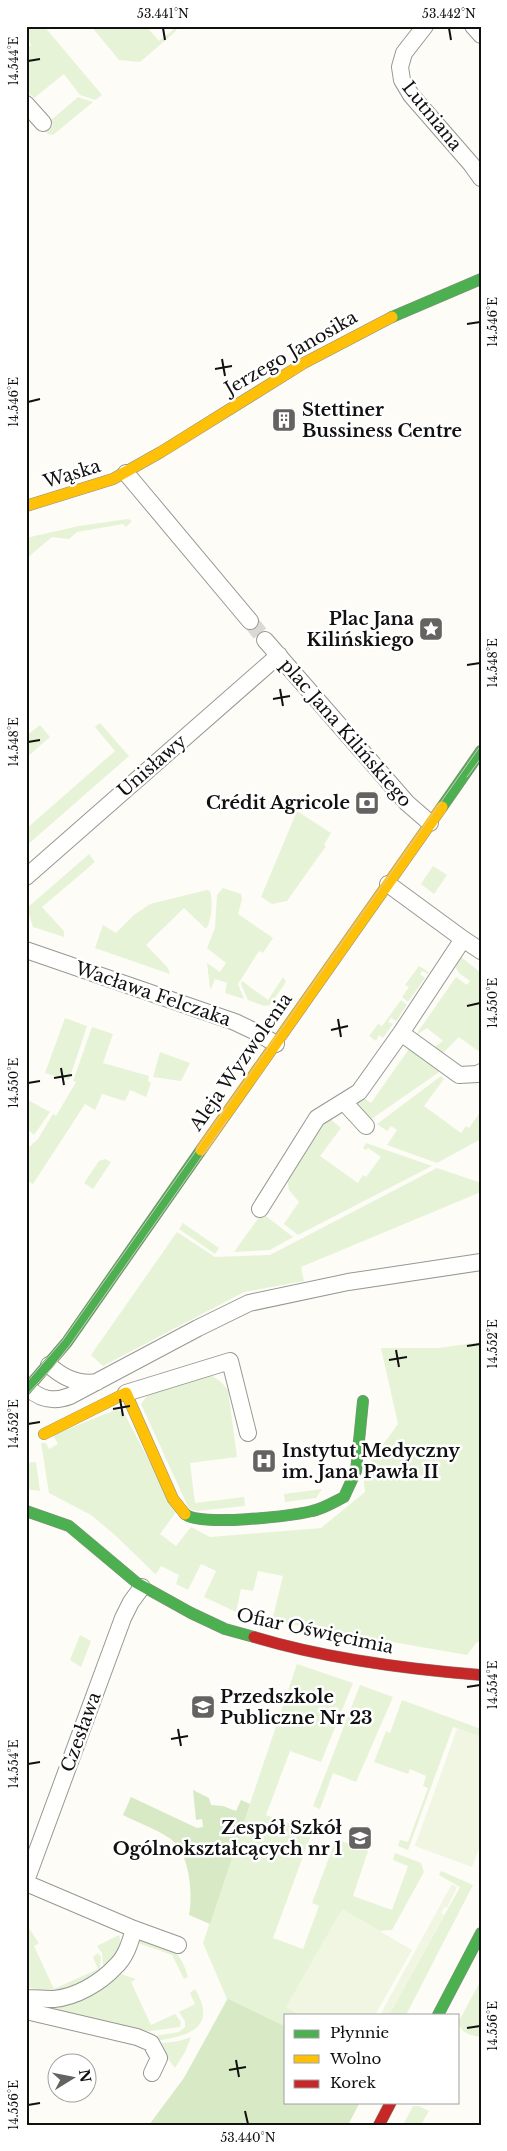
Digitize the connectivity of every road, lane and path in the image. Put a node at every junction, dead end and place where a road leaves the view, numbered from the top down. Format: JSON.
{"nodes":[{"id":1,"x":425,"y":26,"type":"edge"},
{"id":2,"x":473,"y":26,"type":"edge"},
{"id":3,"x":481,"y":35,"type":"edge"},
{"id":4,"x":26,"y":104,"type":"edge"},
{"id":5,"x":43,"y":124,"type":"dead end"},
{"id":6,"x":481,"y":178,"type":"edge"},
{"id":7,"x":481,"y":278,"type":"edge"},
{"id":8,"x":126,"y":473,"type":"junction"},
{"id":9,"x":26,"y":506,"type":"edge"},
{"id":10,"x":250,"y":621,"type":"tunnel mouth"},
{"id":11,"x":266,"y":640,"type":"tunnel mouth"},
{"id":12,"x":278,"y":655,"type":"junction"},
{"id":13,"x":481,"y":751,"type":"edge"},
{"id":14,"x":430,"y":823,"type":"junction"},
{"id":15,"x":26,"y":877,"type":"edge"},
{"id":16,"x":388,"y":884,"type":"junction"},
{"id":17,"x":462,"y":938,"type":"junction"},
{"id":18,"x":26,"y":950,"type":"edge"},
{"id":19,"x":481,"y":951,"type":"edge"},
{"id":20,"x":401,"y":1033,"type":"junction"},
{"id":21,"x":276,"y":1044,"type":"junction"},
{"id":22,"x":481,"y":1072,"type":"edge"},
{"id":23,"x":344,"y":1102,"type":"junction"},
{"id":24,"x":366,"y":1126,"type":"dead end"},
{"id":25,"x":260,"y":1209,"type":"dead end"},
{"id":26,"x":481,"y":1262,"type":"edge"},
{"id":27,"x":49,"y":1366,"type":"junction"},
{"id":28,"x":104,"y":1379,"type":"junction"},
{"id":29,"x":27,"y":1389,"type":"edge"},
{"id":30,"x":126,"y":1393,"type":"junction"},
{"id":31,"x":363,"y":1401,"type":"dead end"},
{"id":32,"x":248,"y":1432,"type":"dead end"},
{"id":33,"x":44,"y":1434,"type":"dead end"},
{"id":34,"x":26,"y":1512,"type":"edge"},
{"id":35,"x":142,"y":1587,"type":"junction"},
{"id":36,"x":481,"y":1675,"type":"edge"},
{"id":37,"x":32,"y":1846,"type":"edge"},
{"id":38,"x":26,"y":1882,"type":"edge"},
{"id":39,"x":134,"y":1929,"type":"junction"},
{"id":40,"x":481,"y":1933,"type":"edge"},
{"id":41,"x":178,"y":1945,"type":"dead end"},
{"id":42,"x":26,"y":1998,"type":"edge"},
{"id":43,"x":26,"y":2011,"type":"edge"},
{"id":44,"x":439,"y":2014,"type":"edge"},
{"id":45,"x":152,"y":2073,"type":"dead end"},
{"id":46,"x":390,"y":2104,"type":"edge"},
{"id":47,"x":379,"y":2125,"type":"edge"}],
"edges":[{"from":1,"to":6,"type":"street","name":"Lutniana"},
{"from":2,"to":3,"type":"street"},
{"from":4,"to":5,"type":"street"},
{"from":7,"to":8,"type":"street","name":"Jerzego Janosika"},
{"from":8,"to":9,"type":"street","name":"Wąska"},
{"from":8,"to":10,"type":"street"},
{"from":11,"to":12,"type":"street","name":"plac Jana Kilińskiego"},
{"from":12,"to":14,"type":"street","name":"plac Jana Kilińskiego"},
{"from":12,"to":15,"type":"street","name":"Unisławy"},
{"from":13,"to":14,"type":"street","name":"Aleja Wyzwolenia"},
{"from":14,"to":16,"type":"street","name":"Aleja Wyzwolenia"},
{"from":16,"to":17,"type":"street"},
{"from":16,"to":21,"type":"street","name":"Aleja Wyzwolenia"},
{"from":17,"to":19,"type":"street"},
{"from":17,"to":20,"type":"street"},
{"from":18,"to":21,"type":"street","name":"Wacława Felczaka"},
{"from":20,"to":22,"type":"street"},
{"from":20,"to":23,"type":"street"},
{"from":21,"to":27,"type":"street","name":"Aleja Wyzwolenia"},
{"from":23,"to":24,"type":"street"},
{"from":23,"to":25,"type":"street"},
{"from":26,"to":28,"type":"street"},
{"from":27,"to":28,"type":"street"},
{"from":27,"to":29,"type":"street","name":"Aleja Wyzwolenia"},
{"from":28,"to":29,"type":"street"},
{"from":30,"to":31,"type":"street"},
{"from":30,"to":32,"type":"street"},
{"from":30,"to":33,"type":"street"},
{"from":34,"to":35,"type":"street","name":"Ofiar Oświęcimia"},
{"from":35,"to":36,"type":"street","name":"Ofiar Oświęcimia"},
{"from":35,"to":37,"type":"street","name":"Czesława"},
{"from":37,"to":38,"type":"street","name":"Czesława"},
{"from":38,"to":39,"type":"street"},
{"from":39,"to":41,"type":"street"},
{"from":39,"to":42,"type":"street"},
{"from":40,"to":44,"type":"street"},
{"from":43,"to":45,"type":"street"},
{"from":46,"to":47,"type":"street"}]}
